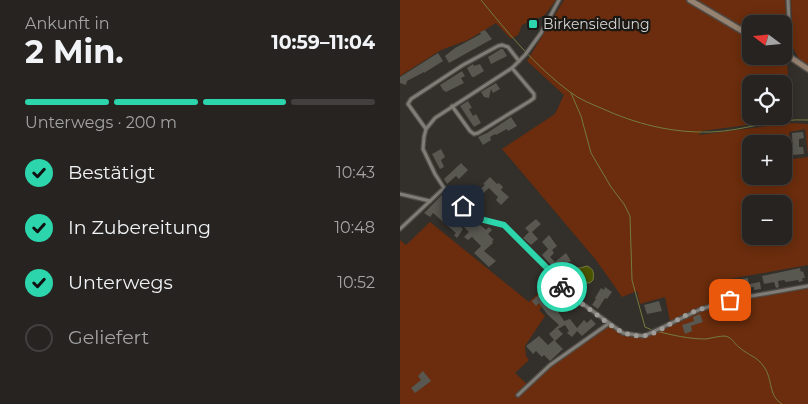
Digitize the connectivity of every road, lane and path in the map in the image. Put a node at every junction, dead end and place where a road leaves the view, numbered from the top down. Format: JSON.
{"nodes":[{"id":1,"x":560,"y":0,"type":"edge"},
{"id":2,"x":690,"y":0,"type":"edge"},
{"id":3,"x":788,"y":0,"type":"edge"},
{"id":4,"x":789,"y":15,"type":"edge"},
{"id":5,"x":742,"y":31,"type":"edge"},
{"id":6,"x":792,"y":58,"type":"edge"},
{"id":7,"x":519,"y":62,"type":"junction"},
{"id":8,"x":512,"y":68,"type":"junction"},
{"id":9,"x":808,"y":69,"type":"edge"},
{"id":10,"x":452,"y":106,"type":"junction"},
{"id":11,"x":426,"y":129,"type":"junction"},
{"id":12,"x":444,"y":188,"type":"junction"},
{"id":13,"x":400,"y":194,"type":"edge"},
{"id":14,"x":430,"y":201,"type":"junction"},
{"id":15,"x":400,"y":229,"type":"edge"},
{"id":16,"x":808,"y":286,"type":"edge"},
{"id":17,"x":608,"y":324,"type":"junction"},
{"id":18,"x":518,"y":395,"type":"dead end"}],
"edges":[{"from":1,"to":7,"type":"street"},
{"from":2,"to":5,"type":"main road"},
{"from":3,"to":4,"type":"street"},
{"from":6,"to":9,"type":"main road"},
{"from":7,"to":8,"type":"street"},
{"from":7,"to":11,"type":"street"},
{"from":8,"to":10,"type":"street"},
{"from":8,"to":10,"type":"street"},
{"from":10,"to":11,"type":"street"},
{"from":11,"to":12,"type":"street"},
{"from":12,"to":14,"type":"street"},
{"from":12,"to":17,"type":"street"},
{"from":13,"to":14,"type":"street"},
{"from":14,"to":15,"type":"street"},
{"from":16,"to":17,"type":"street"},
{"from":17,"to":18,"type":"street"}]}
